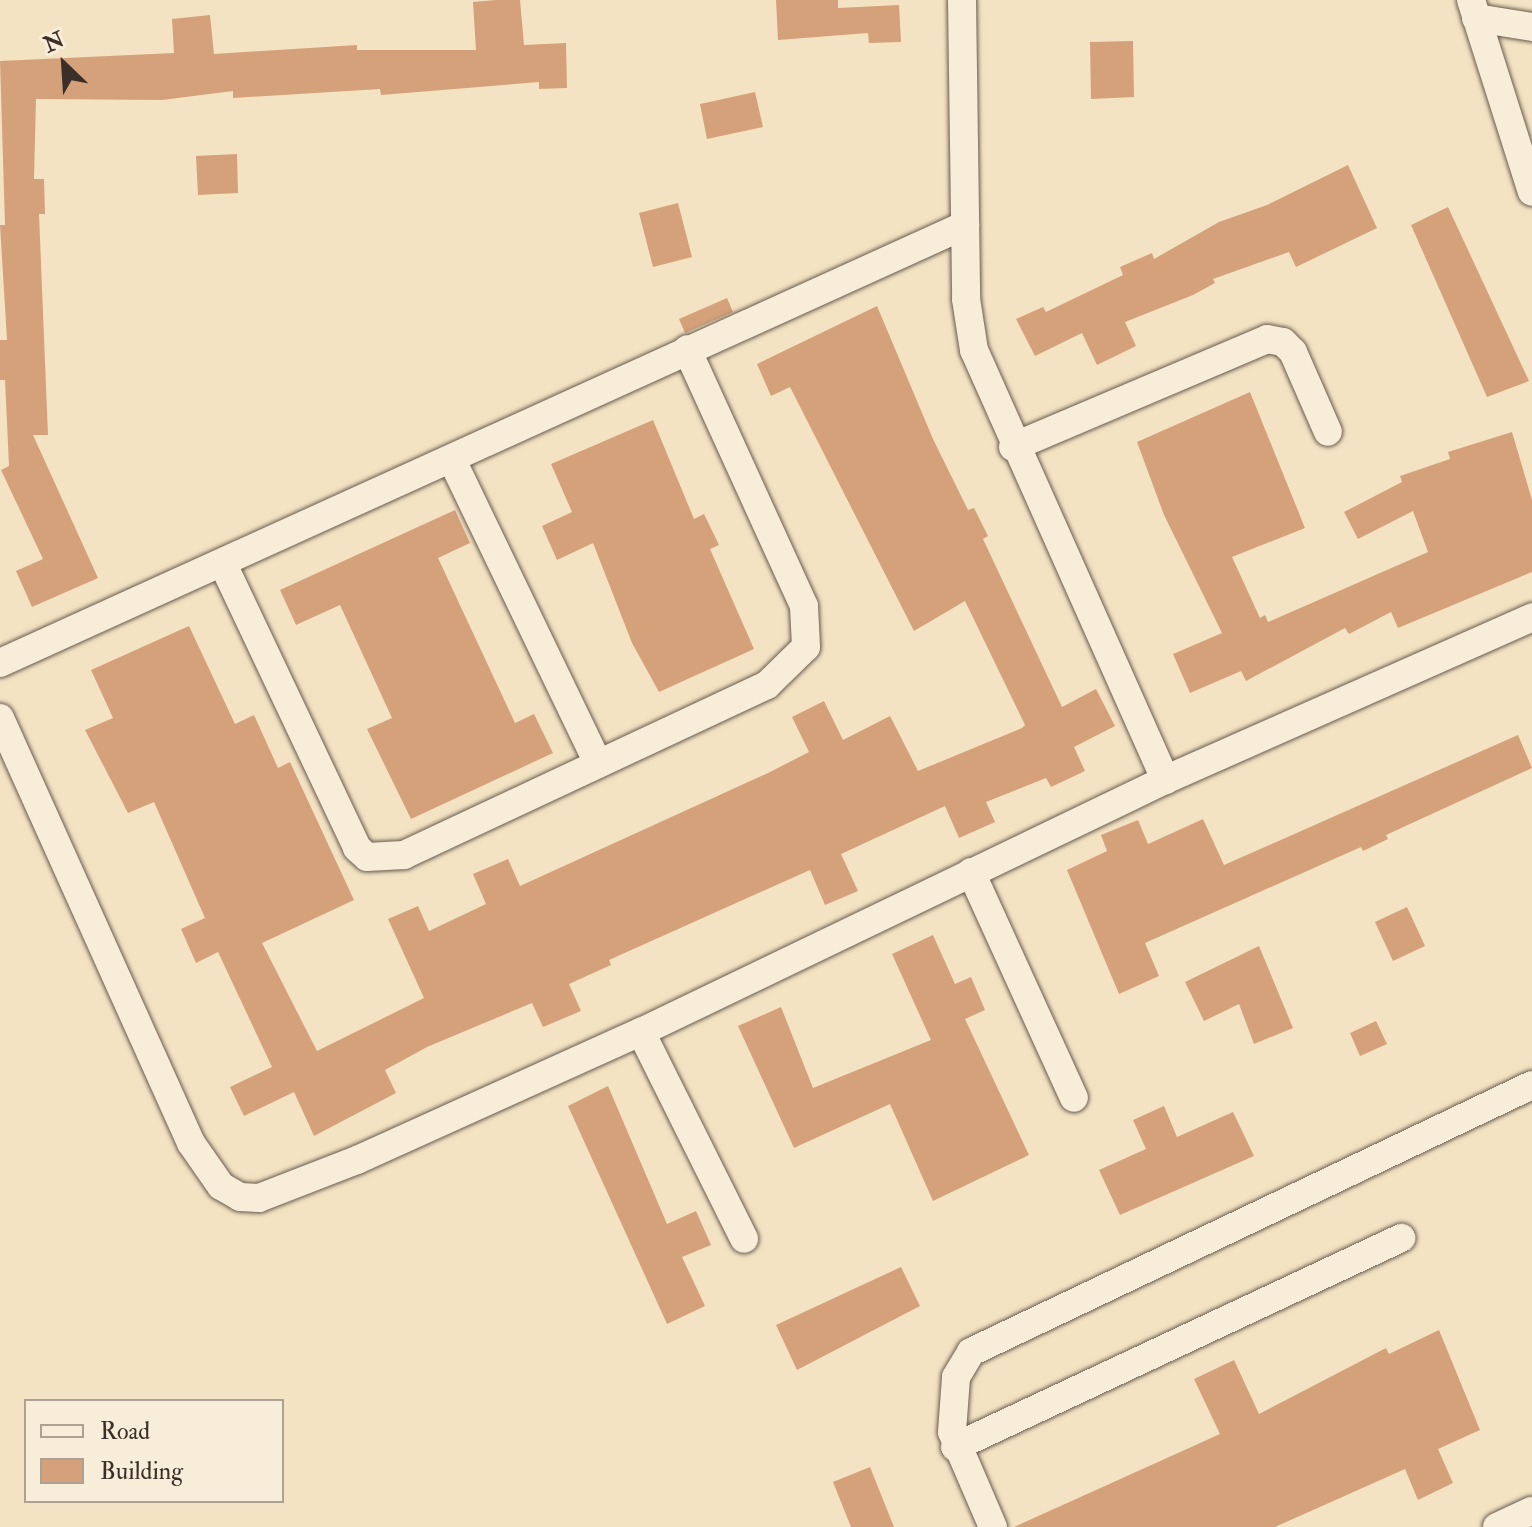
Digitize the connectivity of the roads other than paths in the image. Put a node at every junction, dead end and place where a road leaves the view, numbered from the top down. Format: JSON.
{"nodes":[{"id":1,"x":962,"y":0,"type":"edge"},
{"id":2,"x":1474,"y":9,"type":"edge"},
{"id":3,"x":1532,"y":27,"type":"edge"},
{"id":4,"x":1532,"y":192,"type":"edge"},
{"id":5,"x":965,"y":225,"type":"junction"},
{"id":6,"x":687,"y":349,"type":"junction"},
{"id":7,"x":1328,"y":432,"type":"dead end"},
{"id":8,"x":1013,"y":447,"type":"junction"},
{"id":9,"x":452,"y":460,"type":"junction"},
{"id":10,"x":223,"y":564,"type":"junction"},
{"id":11,"x":1532,"y":617,"type":"edge"},
{"id":12,"x":0,"y":663,"type":"edge"},
{"id":13,"x":0,"y":718,"type":"edge"},
{"id":14,"x":598,"y":764,"type":"junction"},
{"id":15,"x":1165,"y":780,"type":"junction"},
{"id":16,"x":971,"y":872,"type":"junction"},
{"id":17,"x":641,"y":1032,"type":"junction"},
{"id":18,"x":1532,"y":1085,"type":"edge"},
{"id":19,"x":1074,"y":1098,"type":"dead end"},
{"id":20,"x":1401,"y":1238,"type":"dead end"},
{"id":21,"x":744,"y":1239,"type":"dead end"},
{"id":22,"x":955,"y":1447,"type":"junction"},
{"id":23,"x":1532,"y":1511,"type":"edge"},
{"id":24,"x":993,"y":1527,"type":"edge"},
{"id":25,"x":1497,"y":1527,"type":"edge"}],
"edges":[{"from":1,"to":5,"type":"street"},
{"from":2,"to":3,"type":"street"},
{"from":2,"to":4,"type":"street"},
{"from":5,"to":6,"type":"street"},
{"from":5,"to":8,"type":"street"},
{"from":6,"to":9,"type":"street"},
{"from":6,"to":14,"type":"street"},
{"from":7,"to":8,"type":"street"},
{"from":8,"to":15,"type":"street"},
{"from":9,"to":10,"type":"street"},
{"from":9,"to":14,"type":"street"},
{"from":10,"to":12,"type":"street"},
{"from":10,"to":14,"type":"street"},
{"from":11,"to":15,"type":"street"},
{"from":13,"to":17,"type":"street"},
{"from":15,"to":16,"type":"street"},
{"from":16,"to":17,"type":"street"},
{"from":16,"to":19,"type":"street"},
{"from":17,"to":21,"type":"street"},
{"from":18,"to":22,"type":"street"},
{"from":20,"to":22,"type":"street"},
{"from":22,"to":24,"type":"street"},
{"from":23,"to":25,"type":"street"}]}
